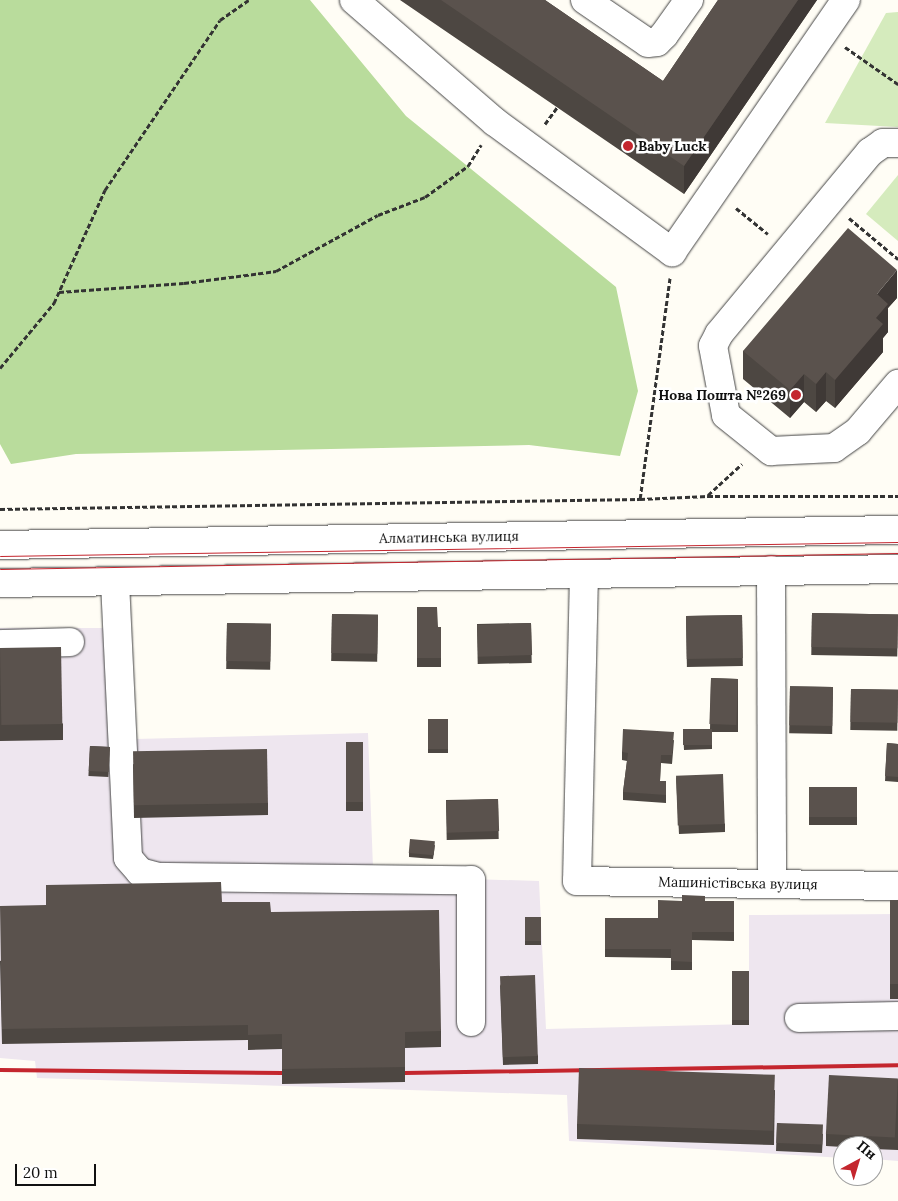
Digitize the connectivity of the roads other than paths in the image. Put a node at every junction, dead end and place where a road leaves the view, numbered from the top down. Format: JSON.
{"nodes":[{"id":1,"x":354,"y":0,"type":"edge"},
{"id":2,"x":585,"y":0,"type":"edge"},
{"id":3,"x":689,"y":0,"type":"edge"},
{"id":4,"x":846,"y":0,"type":"edge"},
{"id":5,"x":898,"y":143,"type":"edge"},
{"id":6,"x":898,"y":384,"type":"edge"},
{"id":7,"x":898,"y":530,"type":"edge"},
{"id":8,"x":0,"y":545,"type":"edge"},
{"id":9,"x":898,"y":569,"type":"edge"},
{"id":10,"x":772,"y":570,"type":"junction"},
{"id":11,"x":584,"y":574,"type":"junction"},
{"id":12,"x":115,"y":582,"type":"junction"},
{"id":13,"x":0,"y":583,"type":"edge"},
{"id":14,"x":70,"y":642,"type":"dead end"},
{"id":15,"x":0,"y":644,"type":"edge"},
{"id":16,"x":772,"y":884,"type":"junction"},
{"id":17,"x":898,"y":886,"type":"edge"},
{"id":18,"x":898,"y":1016,"type":"edge"},
{"id":19,"x":799,"y":1018,"type":"dead end"},
{"id":20,"x":471,"y":1022,"type":"dead end"}],
"edges":[{"from":1,"to":4,"type":"street"},
{"from":2,"to":3,"type":"street"},
{"from":5,"to":6,"type":"street"},
{"from":7,"to":8,"type":"street","name":"Алматинська вулиця"},
{"from":9,"to":10,"type":"street"},
{"from":10,"to":11,"type":"street"},
{"from":10,"to":16,"type":"street"},
{"from":11,"to":12,"type":"street"},
{"from":11,"to":16,"type":"street","name":"Машиністівська вулиця"},
{"from":12,"to":13,"type":"street"},
{"from":12,"to":20,"type":"street"},
{"from":14,"to":15,"type":"street"},
{"from":16,"to":17,"type":"street","name":"Машиністівська вулиця"},
{"from":18,"to":19,"type":"street"}]}
